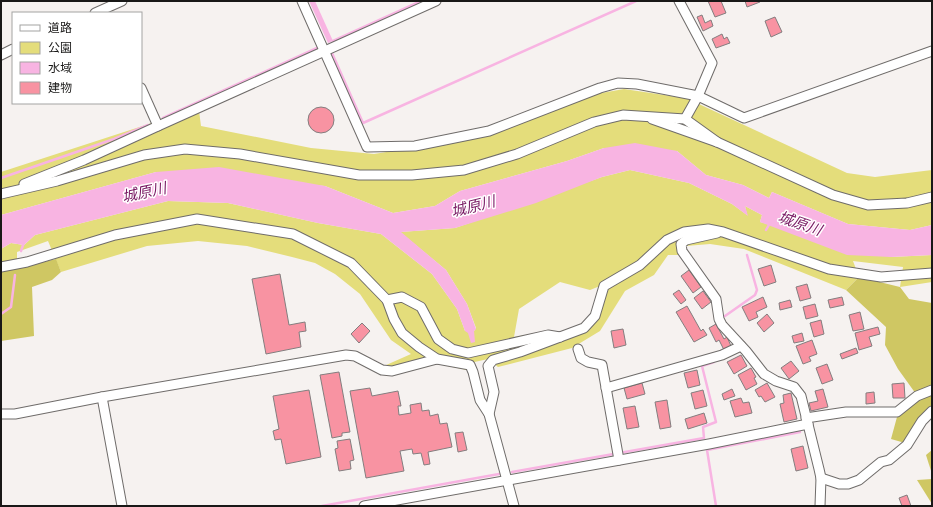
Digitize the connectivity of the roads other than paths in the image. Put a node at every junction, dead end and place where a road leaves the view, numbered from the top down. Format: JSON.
{"nodes":[{"id":1,"x":122,"y":1,"type":"edge"},
{"id":2,"x":302,"y":1,"type":"edge"},
{"id":3,"x":436,"y":1,"type":"edge"},
{"id":4,"x":683,"y":2,"type":"edge"},
{"id":5,"x":104,"y":8,"type":"edge"},
{"id":6,"x":12,"y":50,"type":"edge"},
{"id":7,"x":932,"y":50,"type":"edge"},
{"id":8,"x":325,"y":52,"type":"junction"},
{"id":9,"x":1,"y":55,"type":"edge"},
{"id":10,"x":142,"y":90,"type":"edge"},
{"id":11,"x":698,"y":96,"type":"junction"},
{"id":12,"x":640,"y":115,"type":"junction"},
{"id":13,"x":685,"y":119,"type":"junction"},
{"id":14,"x":158,"y":126,"type":"junction"},
{"id":15,"x":717,"y":142,"type":"junction"},
{"id":16,"x":4,"y":193,"type":"edge"},
{"id":17,"x":932,"y":197,"type":"edge"},
{"id":18,"x":723,"y":232,"type":"junction"},
{"id":19,"x":1,"y":267,"type":"edge"},
{"id":20,"x":932,"y":273,"type":"edge"},
{"id":21,"x":387,"y":300,"type":"junction"},
{"id":22,"x":563,"y":337,"type":"junction"},
{"id":23,"x":741,"y":346,"type":"junction"},
{"id":24,"x":578,"y":349,"type":"dead end"},
{"id":25,"x":437,"y":359,"type":"junction"},
{"id":26,"x":606,"y":388,"type":"junction"},
{"id":27,"x":932,"y":390,"type":"edge"},
{"id":28,"x":102,"y":397,"type":"junction"},
{"id":29,"x":932,"y":411,"type":"edge"},
{"id":30,"x":1,"y":414,"type":"edge"},
{"id":31,"x":489,"y":414,"type":"junction"},
{"id":32,"x":807,"y":421,"type":"junction"},
{"id":33,"x":620,"y":460,"type":"junction"},
{"id":34,"x":821,"y":478,"type":"junction"},
{"id":35,"x":507,"y":480,"type":"junction"},
{"id":36,"x":122,"y":506,"type":"edge"},
{"id":37,"x":364,"y":506,"type":"edge"},
{"id":38,"x":514,"y":506,"type":"edge"},
{"id":39,"x":820,"y":506,"type":"edge"}],
"edges":[{"from":1,"to":5,"type":"street"},
{"from":2,"to":8,"type":"street"},
{"from":3,"to":8,"type":"street"},
{"from":4,"to":11,"type":"street"},
{"from":6,"to":9,"type":"street"},
{"from":7,"to":11,"type":"street"},
{"from":8,"to":11,"type":"street"},
{"from":8,"to":14,"type":"street"},
{"from":10,"to":14,"type":"street"},
{"from":11,"to":13,"type":"street"},
{"from":12,"to":13,"type":"street"},
{"from":12,"to":15,"type":"street"},
{"from":12,"to":16,"type":"street"},
{"from":13,"to":15,"type":"street"},
{"from":14,"to":16,"type":"street"},
{"from":15,"to":17,"type":"street"},
{"from":18,"to":20,"type":"street"},
{"from":18,"to":22,"type":"street"},
{"from":18,"to":23,"type":"street"},
{"from":19,"to":21,"type":"street"},
{"from":21,"to":22,"type":"street"},
{"from":21,"to":25,"type":"street"},
{"from":22,"to":31,"type":"street"},
{"from":23,"to":26,"type":"street"},
{"from":23,"to":32,"type":"street"},
{"from":24,"to":26,"type":"street"},
{"from":25,"to":28,"type":"street"},
{"from":25,"to":31,"type":"street"},
{"from":26,"to":33,"type":"street"},
{"from":27,"to":32,"type":"street"},
{"from":28,"to":30,"type":"street"},
{"from":28,"to":36,"type":"street"},
{"from":29,"to":34,"type":"street"},
{"from":31,"to":35,"type":"street"},
{"from":32,"to":33,"type":"street"},
{"from":32,"to":34,"type":"street"},
{"from":33,"to":35,"type":"street"},
{"from":34,"to":39,"type":"street"},
{"from":35,"to":37,"type":"street"},
{"from":35,"to":38,"type":"street"}]}
